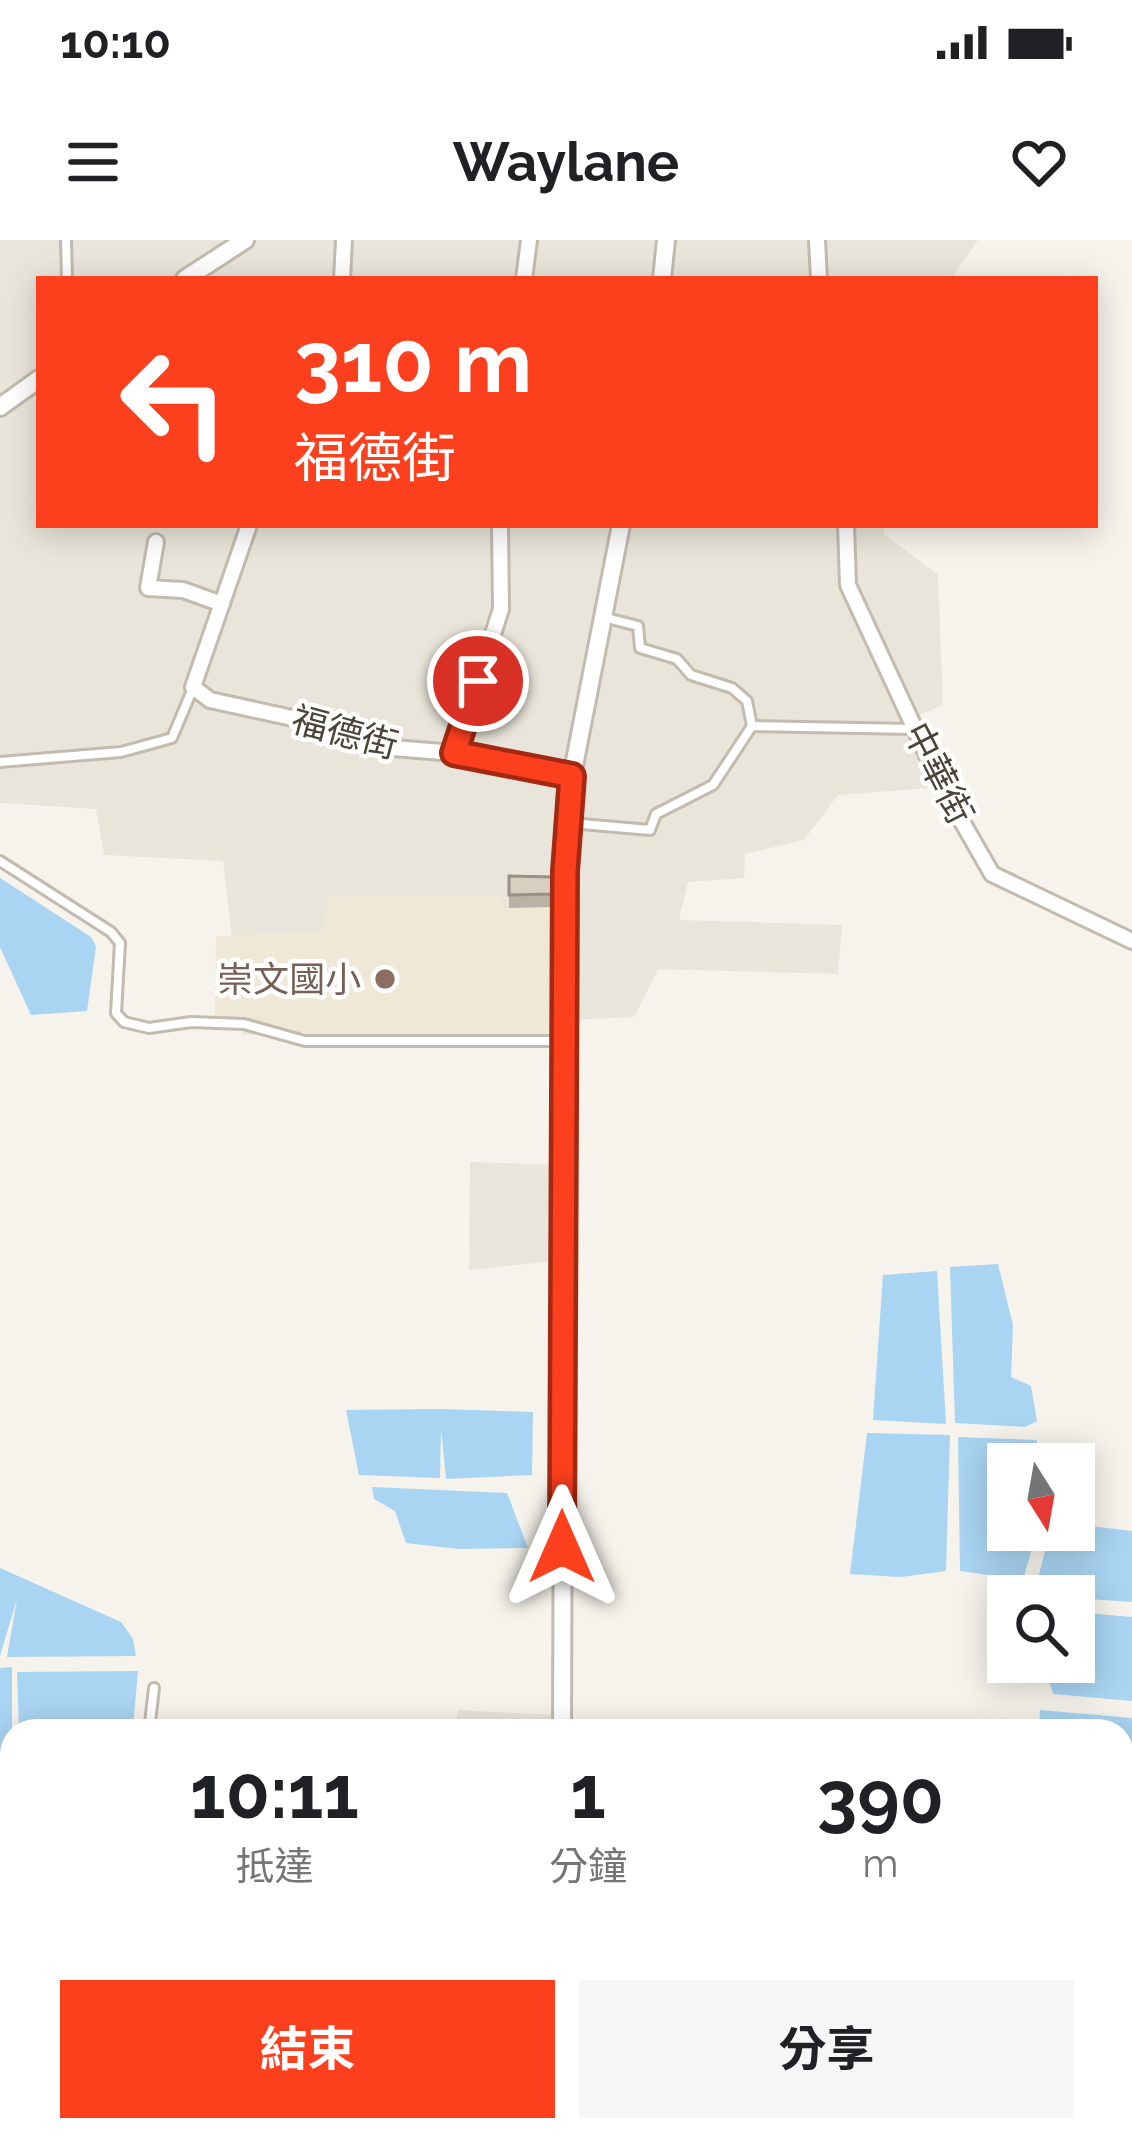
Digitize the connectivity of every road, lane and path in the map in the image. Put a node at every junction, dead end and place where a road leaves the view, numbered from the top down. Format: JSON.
{"nodes":[{"id":1,"x":66,"y":240,"type":"edge"},
{"id":2,"x":245,"y":240,"type":"edge"},
{"id":3,"x":344,"y":240,"type":"edge"},
{"id":4,"x":529,"y":240,"type":"edge"},
{"id":5,"x":667,"y":240,"type":"edge"},
{"id":6,"x":817,"y":240,"type":"edge"},
{"id":7,"x":67,"y":276,"type":"edge"},
{"id":8,"x":190,"y":276,"type":"edge"},
{"id":9,"x":342,"y":276,"type":"edge"},
{"id":10,"x":524,"y":276,"type":"edge"},
{"id":11,"x":662,"y":276,"type":"edge"},
{"id":12,"x":819,"y":276,"type":"edge"},
{"id":13,"x":36,"y":381,"type":"edge"},
{"id":14,"x":0,"y":406,"type":"edge"},
{"id":15,"x":248,"y":528,"type":"edge"},
{"id":16,"x":500,"y":528,"type":"edge"},
{"id":17,"x":620,"y":528,"type":"edge"},
{"id":18,"x":846,"y":528,"type":"edge"},
{"id":19,"x":156,"y":542,"type":"dead end"},
{"id":20,"x":222,"y":604,"type":"junction"},
{"id":21,"x":603,"y":617,"type":"junction"},
{"id":22,"x":194,"y":687,"type":"junction"},
{"id":23,"x":752,"y":726,"type":"junction"},
{"id":24,"x":915,"y":729,"type":"junction"},
{"id":25,"x":454,"y":753,"type":"junction"},
{"id":26,"x":0,"y":762,"type":"edge"},
{"id":27,"x":572,"y":776,"type":"junction"},
{"id":28,"x":569,"y":823,"type":"junction"},
{"id":29,"x":0,"y":861,"type":"edge"},
{"id":30,"x":1132,"y":941,"type":"edge"},
{"id":31,"x":564,"y":1041,"type":"junction"},
{"id":32,"x":154,"y":1688,"type":"dead end"},
{"id":33,"x":150,"y":1719,"type":"edge"},
{"id":34,"x":562,"y":1719,"type":"edge"}],
"edges":[{"from":1,"to":7,"type":"lane"},
{"from":2,"to":8,"type":"street"},
{"from":3,"to":9,"type":"street"},
{"from":4,"to":10,"type":"street"},
{"from":5,"to":11,"type":"street"},
{"from":6,"to":12,"type":"street"},
{"from":13,"to":14,"type":"street"},
{"from":15,"to":20,"type":"street"},
{"from":16,"to":25,"type":"street"},
{"from":17,"to":21,"type":"street"},
{"from":18,"to":24,"type":"street","name":"中華街"},
{"from":19,"to":20,"type":"street"},
{"from":20,"to":22,"type":"street"},
{"from":21,"to":23,"type":"lane"},
{"from":21,"to":27,"type":"street"},
{"from":22,"to":25,"type":"street","name":"福德街"},
{"from":22,"to":26,"type":"lane"},
{"from":23,"to":24,"type":"lane"},
{"from":23,"to":28,"type":"lane"},
{"from":24,"to":30,"type":"street","name":"中華街"},
{"from":25,"to":27,"type":"street","name":"福德街"},
{"from":27,"to":28,"type":"street"},
{"from":28,"to":31,"type":"street"},
{"from":29,"to":31,"type":"lane"},
{"from":31,"to":34,"type":"street"},
{"from":32,"to":33,"type":"lane"}]}
